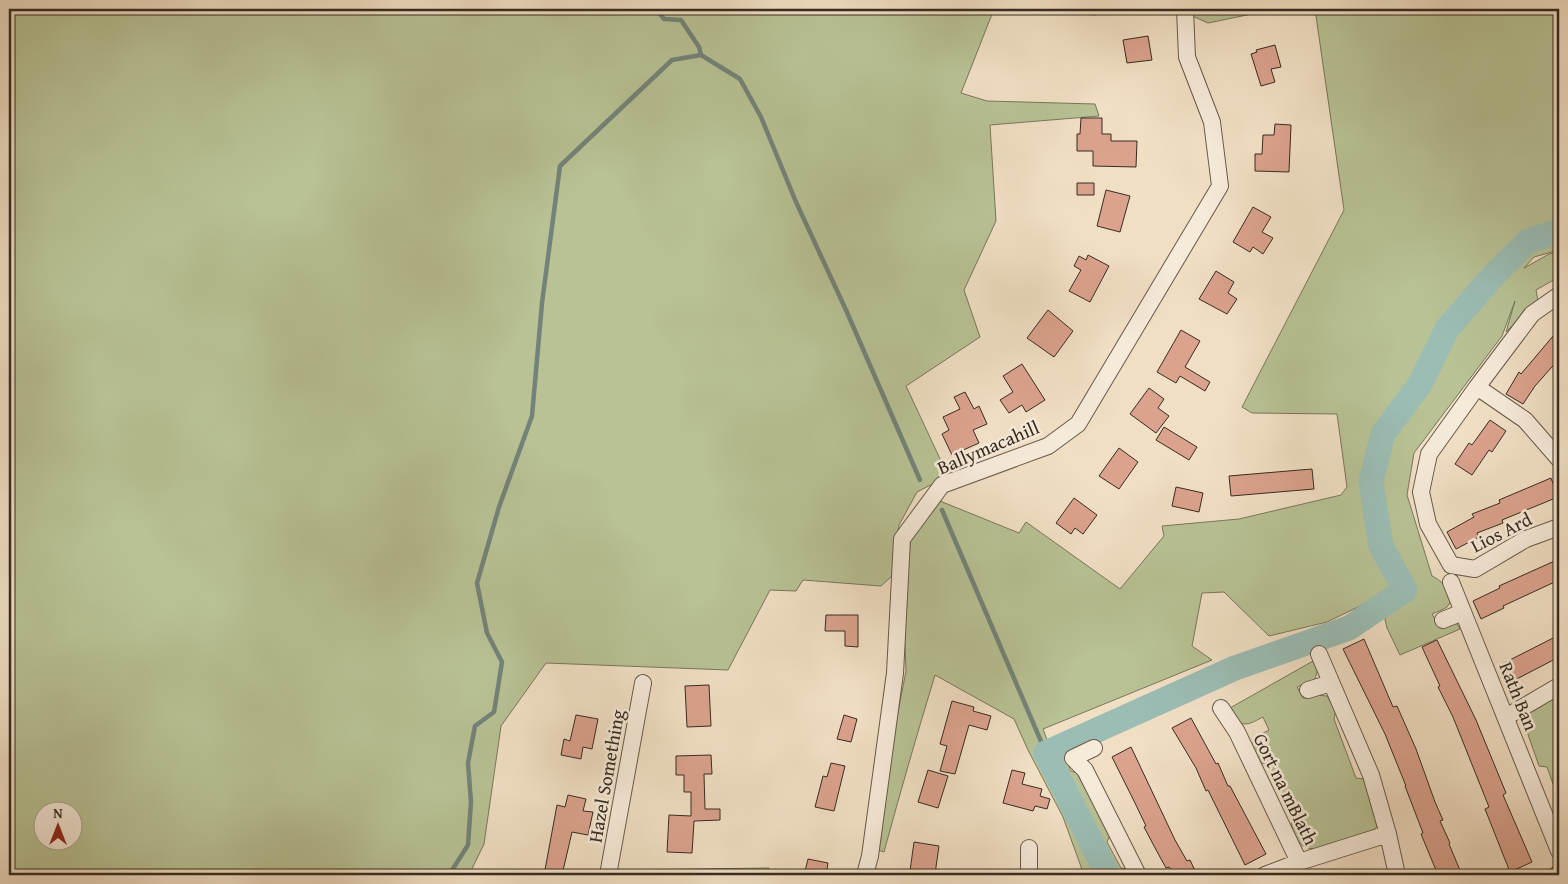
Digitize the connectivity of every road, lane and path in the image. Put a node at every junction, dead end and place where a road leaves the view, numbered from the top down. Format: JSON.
{"nodes":[{"id":1,"x":1185,"y":9,"type":"edge"},
{"id":2,"x":1559,"y":294,"type":"edge"},
{"id":3,"x":1477,"y":387,"type":"junction"},
{"id":4,"x":1559,"y":459,"type":"edge"},
{"id":5,"x":1559,"y":527,"type":"edge"},
{"id":6,"x":1451,"y":582,"type":"dead end"},
{"id":7,"x":1463,"y":612,"type":"junction"},
{"id":8,"x":1443,"y":620,"type":"dead end"},
{"id":9,"x":1319,"y":654,"type":"dead end"},
{"id":10,"x":642,"y":683,"type":"dead end"},
{"id":11,"x":1330,"y":683,"type":"junction"},
{"id":12,"x":1559,"y":686,"type":"edge"},
{"id":13,"x":1308,"y":690,"type":"dead end"},
{"id":14,"x":1220,"y":708,"type":"dead end"},
{"id":15,"x":1506,"y":717,"type":"junction"},
{"id":16,"x":1094,"y":748,"type":"dead end"},
{"id":17,"x":1388,"y":834,"type":"junction"},
{"id":18,"x":1029,"y":848,"type":"dead end"},
{"id":19,"x":1559,"y":851,"type":"edge"},
{"id":20,"x":1299,"y":862,"type":"junction"},
{"id":21,"x":1559,"y":874,"type":"edge"},
{"id":22,"x":608,"y":875,"type":"edge"},
{"id":23,"x":865,"y":875,"type":"edge"},
{"id":24,"x":1029,"y":875,"type":"edge"},
{"id":25,"x":1138,"y":875,"type":"edge"},
{"id":26,"x":1265,"y":875,"type":"edge"},
{"id":27,"x":1397,"y":875,"type":"edge"},
{"id":28,"x":1556,"y":875,"type":"edge"}],
"edges":[{"from":1,"to":23,"type":"street","name":"Ballymacahill"},
{"from":2,"to":3,"type":"street","name":"Lios Ard"},
{"from":3,"to":4,"type":"street"},
{"from":3,"to":5,"type":"street","name":"Lios Ard"},
{"from":6,"to":7,"type":"street","name":"Rath Ban"},
{"from":7,"to":8,"type":"street"},
{"from":7,"to":15,"type":"street","name":"Rath Ban"},
{"from":9,"to":11,"type":"street"},
{"from":10,"to":22,"type":"street","name":"Hazel Something"},
{"from":11,"to":13,"type":"street"},
{"from":11,"to":17,"type":"street"},
{"from":12,"to":15,"type":"street"},
{"from":14,"to":20,"type":"street","name":"Gort na mBlath"},
{"from":15,"to":19,"type":"street","name":"Rath Ban"},
{"from":16,"to":25,"type":"street"},
{"from":17,"to":20,"type":"street","name":"Gort na mBlath"},
{"from":17,"to":27,"type":"street"},
{"from":18,"to":24,"type":"street"},
{"from":20,"to":26,"type":"street","name":"Gort na mBlath"},
{"from":21,"to":28,"type":"street"}]}
